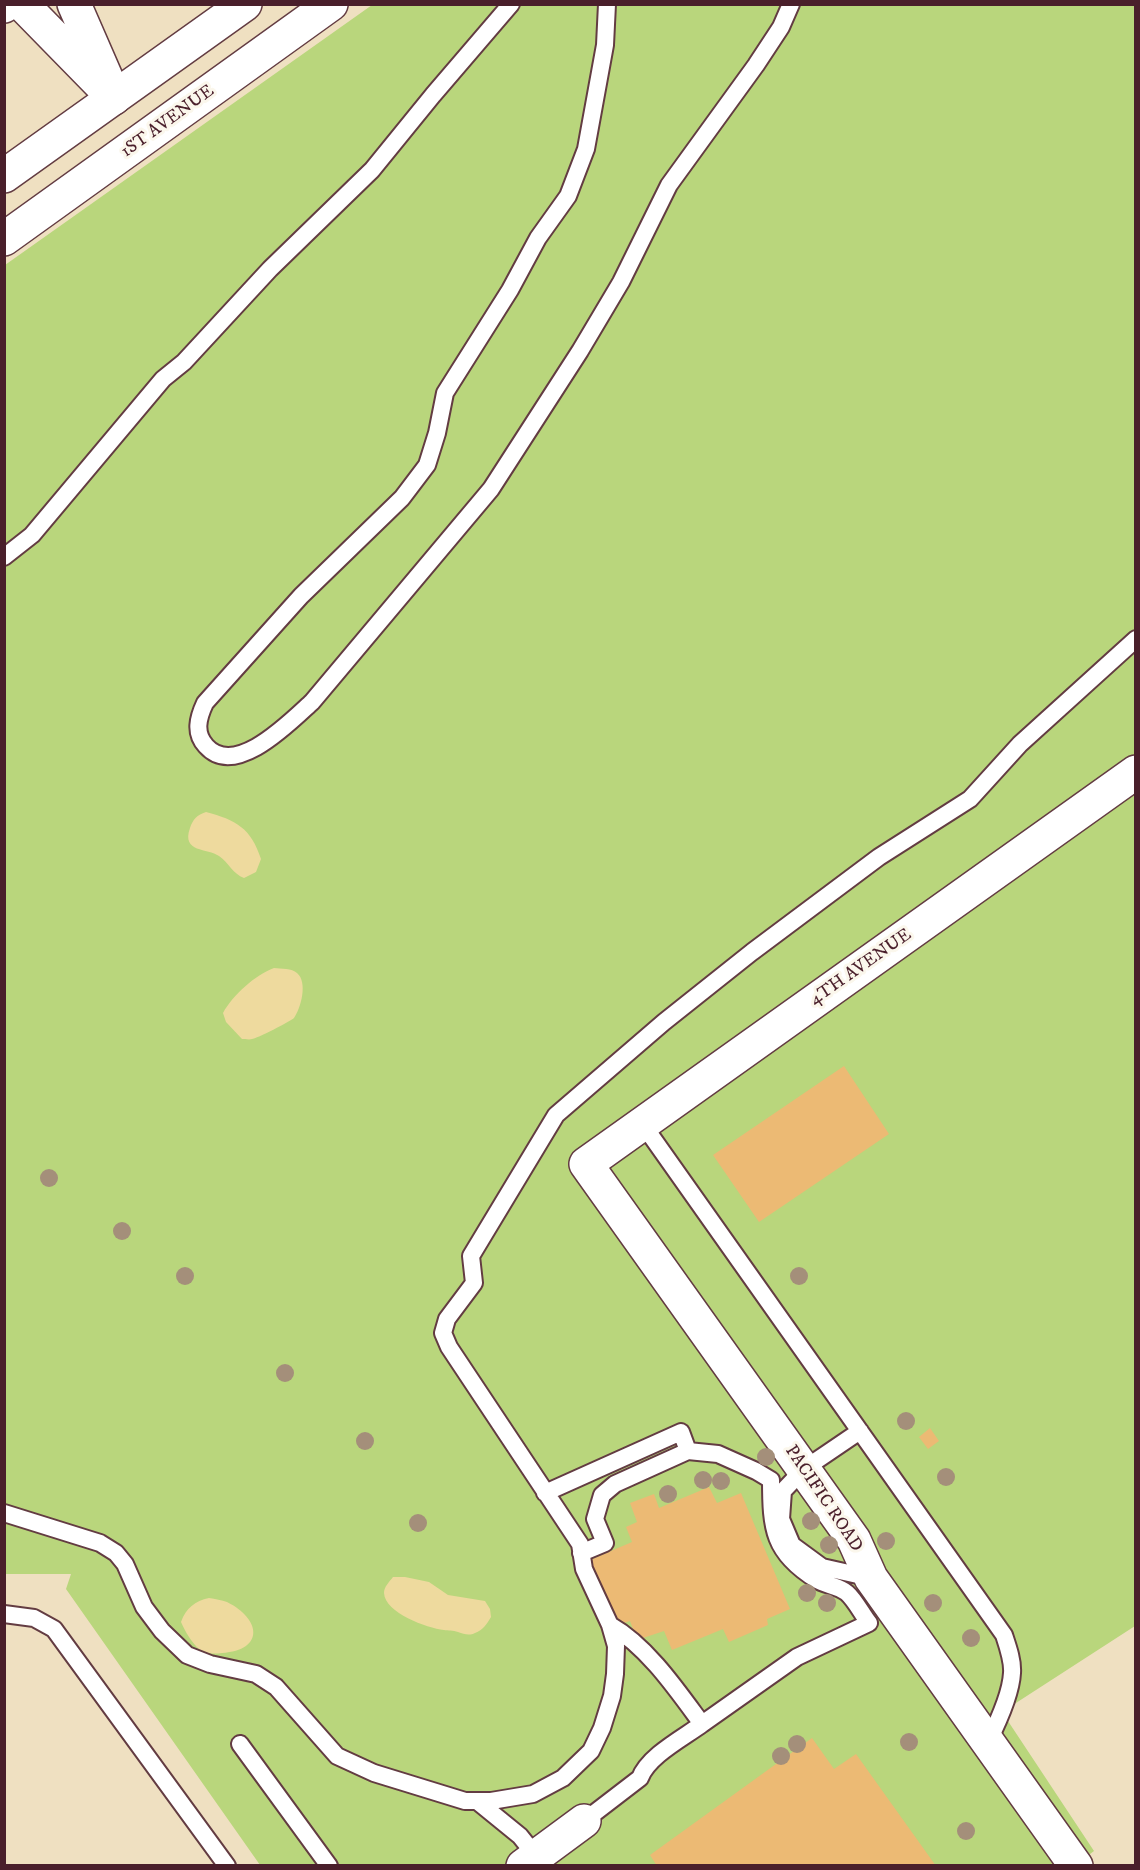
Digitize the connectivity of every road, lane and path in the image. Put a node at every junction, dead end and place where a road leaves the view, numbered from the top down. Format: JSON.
{"nodes":[{"id":1,"x":22,"y":4,"type":"edge"},
{"id":2,"x":74,"y":4,"type":"edge"},
{"id":3,"x":245,"y":4,"type":"edge"},
{"id":4,"x":331,"y":4,"type":"edge"},
{"id":5,"x":511,"y":4,"type":"edge"},
{"id":6,"x":607,"y":4,"type":"edge"},
{"id":7,"x":791,"y":4,"type":"edge"},
{"id":8,"x":114,"y":98,"type":"junction"},
{"id":9,"x":4,"y":176,"type":"edge"},
{"id":10,"x":4,"y":239,"type":"edge"},
{"id":11,"x":4,"y":557,"type":"edge"},
{"id":12,"x":1136,"y":639,"type":"edge"},
{"id":13,"x":1136,"y":772,"type":"edge"},
{"id":14,"x":642,"y":1124,"type":"junction"},
{"id":15,"x":586,"y":1164,"type":"joint"},
{"id":16,"x":860,"y":1431,"type":"junction"},
{"id":17,"x":688,"y":1451,"type":"junction"},
{"id":18,"x":804,"y":1469,"type":"junction"},
{"id":19,"x":545,"y":1493,"type":"junction"},
{"id":20,"x":4,"y":1513,"type":"edge"},
{"id":21,"x":581,"y":1553,"type":"junction"},
{"id":22,"x":872,"y":1578,"type":"junction"},
{"id":23,"x":4,"y":1614,"type":"edge"},
{"id":24,"x":610,"y":1625,"type":"junction"},
{"id":25,"x":702,"y":1724,"type":"junction"},
{"id":26,"x":988,"y":1742,"type":"junction"},
{"id":27,"x":240,"y":1744,"type":"dead end"},
{"id":28,"x":477,"y":1801,"type":"junction"},
{"id":29,"x":584,"y":1821,"type":"joint"},
{"id":30,"x":537,"y":1860,"type":"edge"},
{"id":31,"x":227,"y":1866,"type":"edge"},
{"id":32,"x":329,"y":1866,"type":"edge"},
{"id":33,"x":1076,"y":1866,"type":"edge"}],
"edges":[{"from":1,"to":8,"type":"street"},
{"from":2,"to":8,"type":"street"},
{"from":3,"to":8,"type":"street"},
{"from":4,"to":10,"type":"street","name":"1ST AVENUE"},
{"from":5,"to":11,"type":"lane"},
{"from":6,"to":7,"type":"lane"},
{"from":8,"to":9,"type":"street"},
{"from":12,"to":19,"type":"lane"},
{"from":13,"to":14,"type":"street","name":"4TH AVENUE"},
{"from":14,"to":15,"type":"street","name":"4TH AVENUE"},
{"from":14,"to":16,"type":"lane"},
{"from":15,"to":18,"type":"street","name":"PACIFIC ROAD"},
{"from":16,"to":18,"type":"lane"},
{"from":16,"to":26,"type":"lane"},
{"from":17,"to":19,"type":"lane"},
{"from":17,"to":21,"type":"lane"},
{"from":17,"to":25,"type":"lane"},
{"from":18,"to":22,"type":"street","name":"PACIFIC ROAD"},
{"from":18,"to":22,"type":"lane"},
{"from":19,"to":21,"type":"lane"},
{"from":20,"to":28,"type":"lane"},
{"from":21,"to":24,"type":"lane"},
{"from":22,"to":26,"type":"street","name":"PACIFIC ROAD"},
{"from":23,"to":31,"type":"lane"},
{"from":24,"to":25,"type":"lane"},
{"from":24,"to":28,"type":"lane"},
{"from":25,"to":29,"type":"lane"},
{"from":26,"to":33,"type":"street","name":"PACIFIC ROAD"},
{"from":27,"to":32,"type":"lane"},
{"from":28,"to":30,"type":"lane"},
{"from":29,"to":30,"type":"street"}]}
